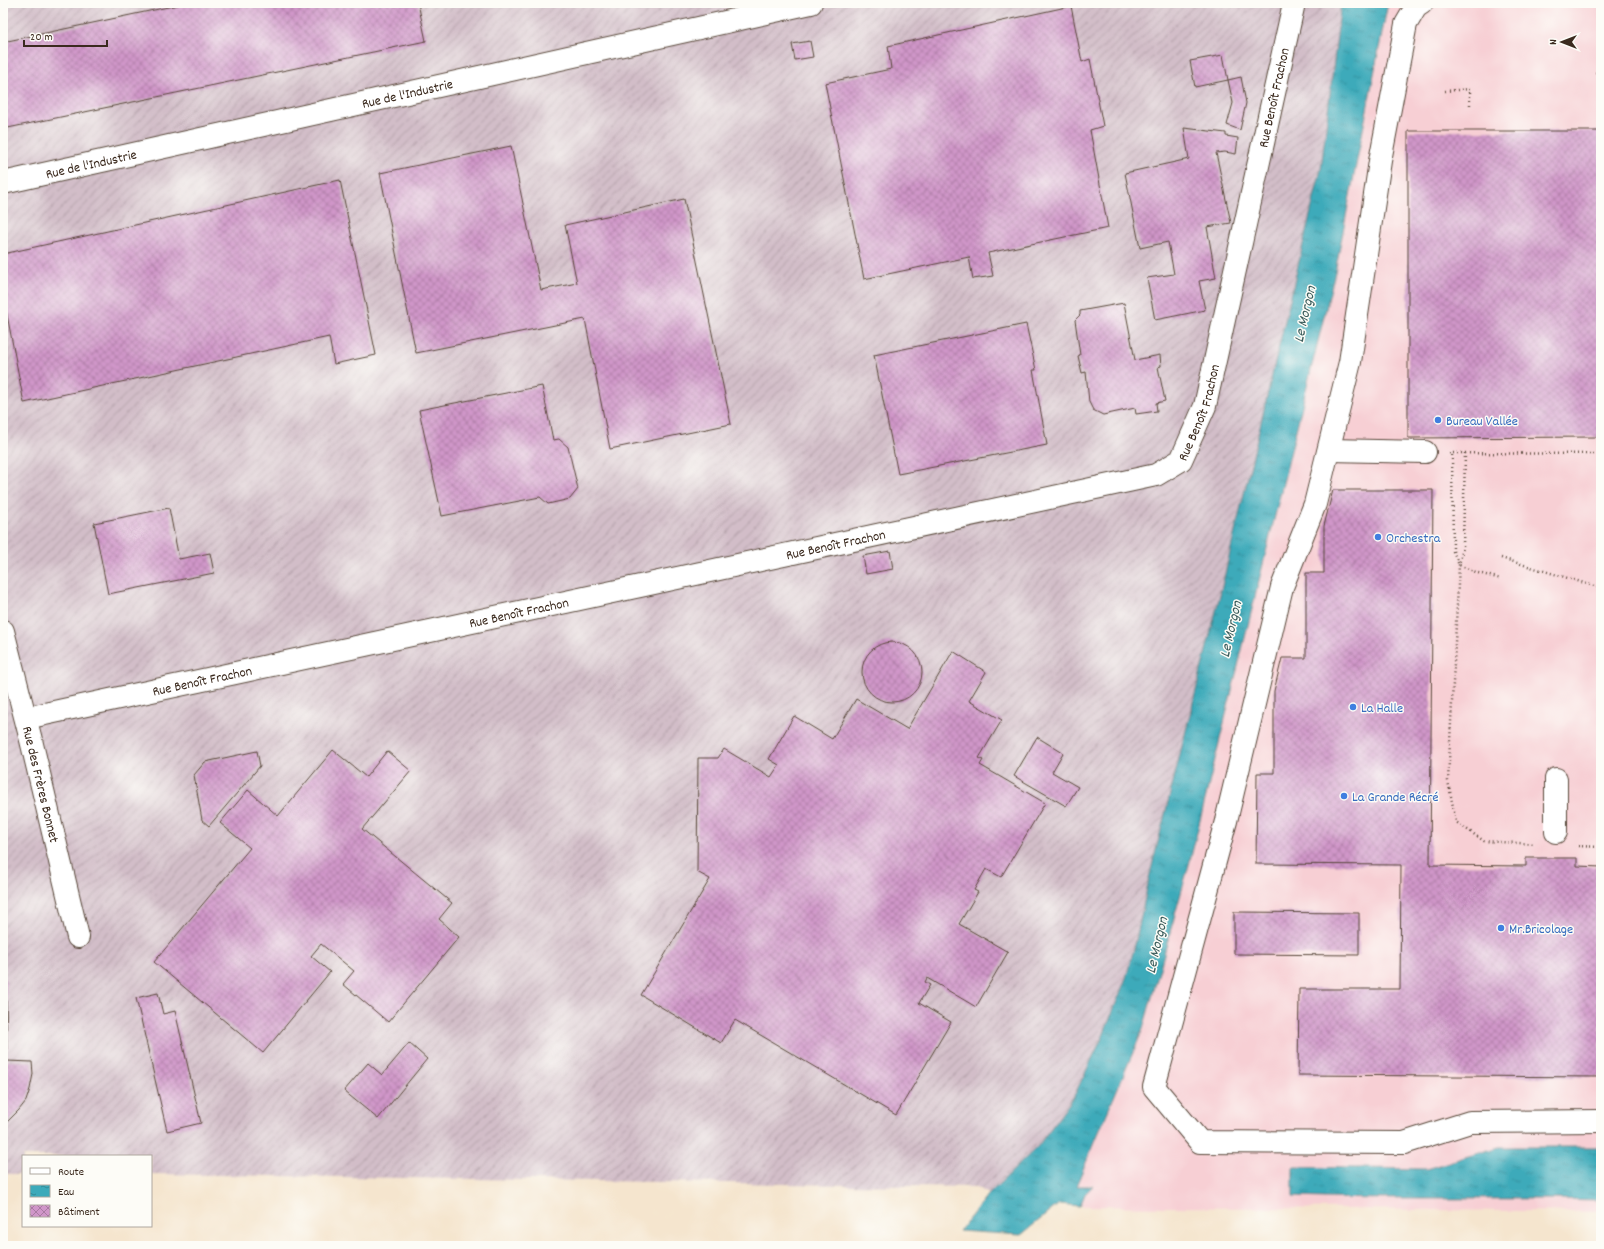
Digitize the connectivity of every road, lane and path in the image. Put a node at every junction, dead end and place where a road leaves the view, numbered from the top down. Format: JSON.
{"nodes":[{"id":1,"x":811,"y":3,"type":"edge"},
{"id":2,"x":1294,"y":3,"type":"edge"},
{"id":3,"x":1422,"y":3,"type":"edge"},
{"id":4,"x":1595,"y":73,"type":"dead end"},
{"id":5,"x":1601,"y":73,"type":"edge"},
{"id":6,"x":1445,"y":91,"type":"dead end"},
{"id":7,"x":1470,"y":106,"type":"dead end"},
{"id":8,"x":3,"y":183,"type":"edge"},
{"id":9,"x":1329,"y":450,"type":"junction"},
{"id":10,"x":1425,"y":452,"type":"joint"},
{"id":11,"x":1452,"y":453,"type":"junction"},
{"id":12,"x":1465,"y":453,"type":"junction"},
{"id":13,"x":1601,"y":454,"type":"edge"},
{"id":14,"x":1501,"y":558,"type":"dead end"},
{"id":15,"x":1459,"y":565,"type":"junction"},
{"id":16,"x":1501,"y":579,"type":"dead end"},
{"id":17,"x":1601,"y":588,"type":"edge"},
{"id":18,"x":3,"y":631,"type":"edge"},
{"id":19,"x":26,"y":718,"type":"junction"},
{"id":20,"x":1556,"y":779,"type":"dead end"},
{"id":21,"x":1556,"y":841,"type":"junction"},
{"id":22,"x":1601,"y":846,"type":"edge"},
{"id":23,"x":78,"y":937,"type":"dead end"},
{"id":24,"x":1601,"y":1121,"type":"edge"}],
"edges":[{"from":1,"to":8,"type":"street","name":"Rue de l'Industrie"},
{"from":2,"to":19,"type":"street","name":"Rue Benoît Frachon"},
{"from":3,"to":9,"type":"street"},
{"from":4,"to":5,"type":"path"},
{"from":6,"to":7,"type":"path"},
{"from":9,"to":10,"type":"street"},
{"from":9,"to":24,"type":"street"},
{"from":10,"to":11,"type":"path"},
{"from":11,"to":12,"type":"path"},
{"from":11,"to":15,"type":"path"},
{"from":12,"to":13,"type":"path"},
{"from":12,"to":15,"type":"path"},
{"from":14,"to":17,"type":"path"},
{"from":15,"to":16,"type":"path"},
{"from":15,"to":21,"type":"path"},
{"from":18,"to":19,"type":"street","name":"Rue des Frères Bonnet"},
{"from":19,"to":23,"type":"street","name":"Rue des Frères Bonnet"},
{"from":20,"to":21,"type":"street"},
{"from":21,"to":22,"type":"path"}]}
